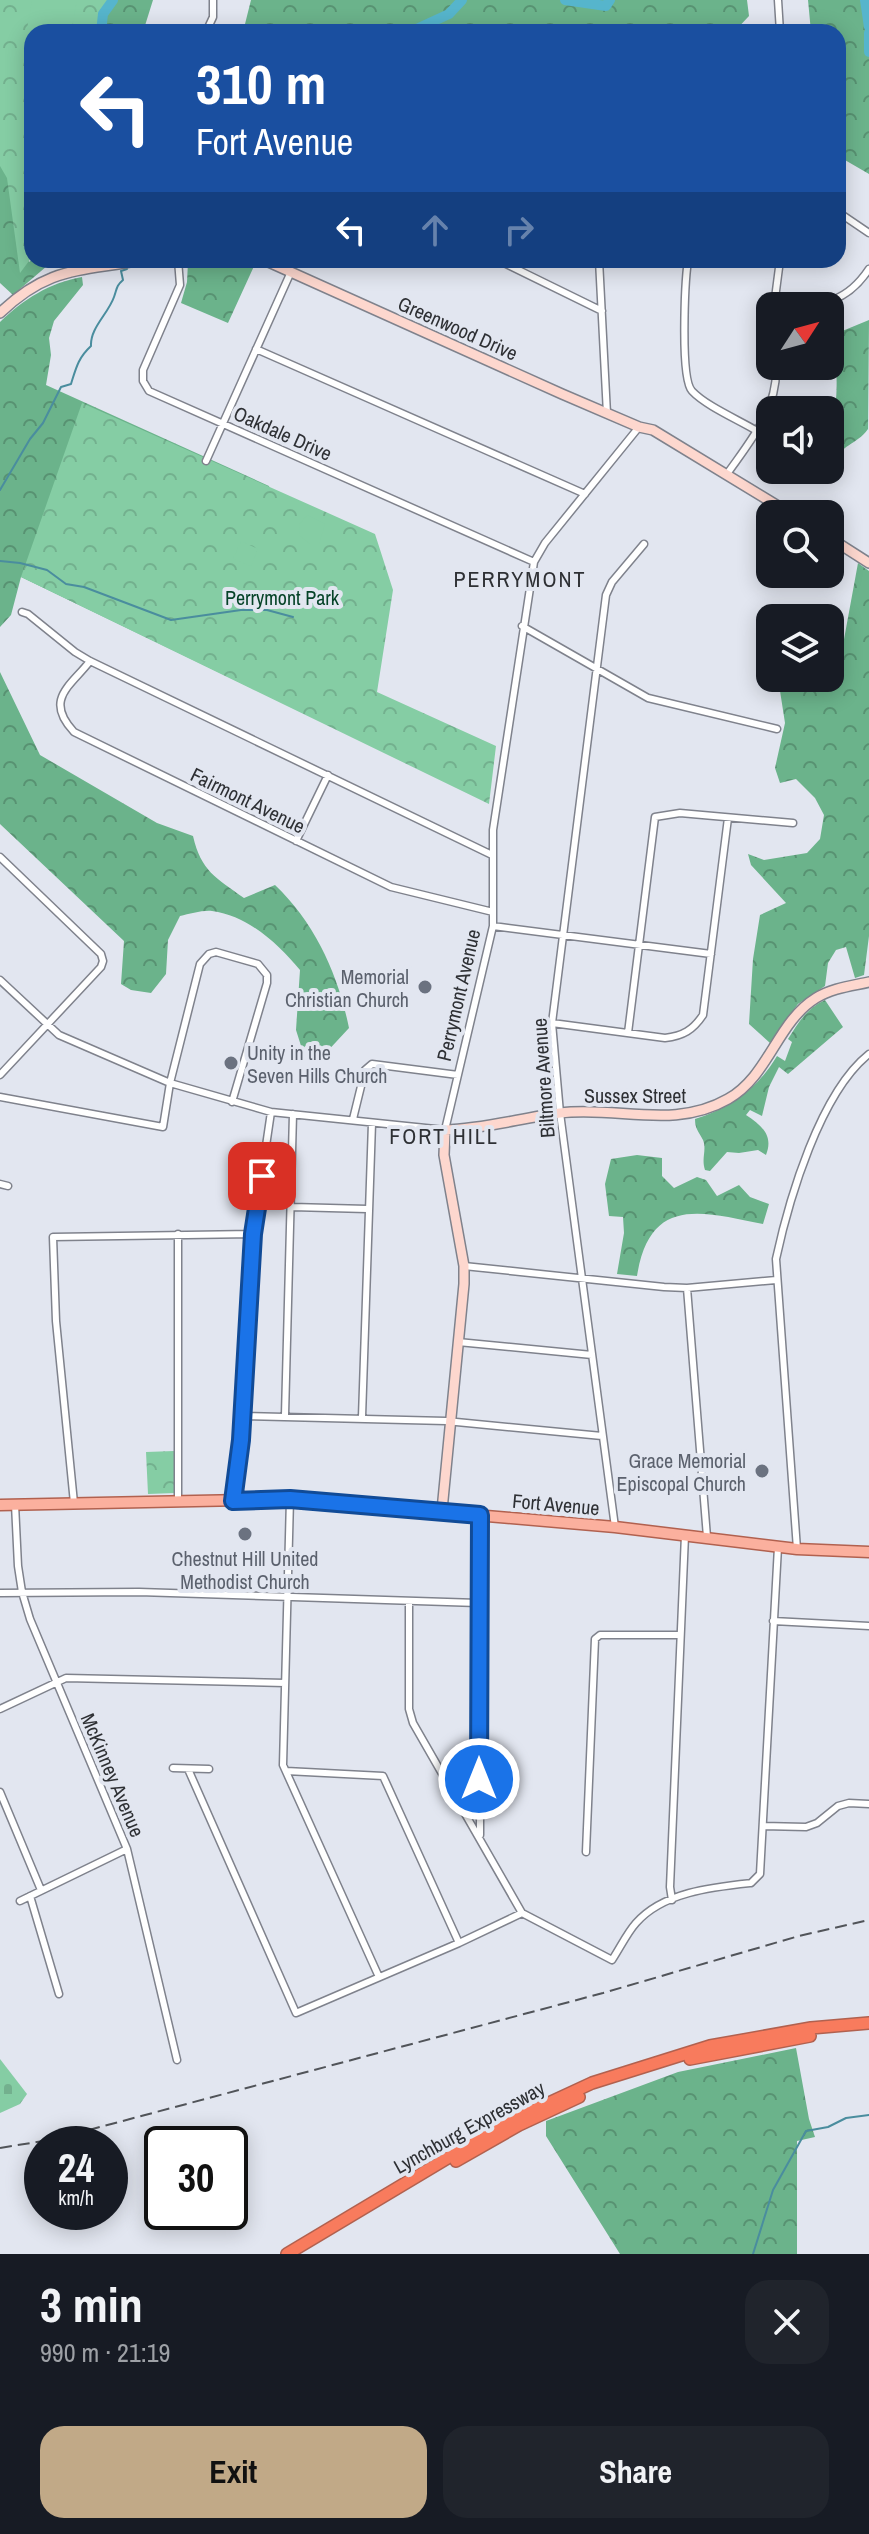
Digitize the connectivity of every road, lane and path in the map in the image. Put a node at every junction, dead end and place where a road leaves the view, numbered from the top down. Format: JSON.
{"nodes":[{"id":1,"x":213,"y":0,"type":"edge"},
{"id":2,"x":778,"y":0,"type":"edge"},
{"id":3,"x":210,"y":24,"type":"edge"},
{"id":4,"x":780,"y":24,"type":"edge"},
{"id":5,"x":846,"y":217,"type":"edge"},
{"id":6,"x":869,"y":233,"type":"edge"},
{"id":7,"x":98,"y":268,"type":"edge"},
{"id":8,"x":179,"y":268,"type":"edge"},
{"id":9,"x":279,"y":268,"type":"edge"},
{"id":10,"x":514,"y":268,"type":"edge"},
{"id":11,"x":599,"y":268,"type":"edge"},
{"id":12,"x":688,"y":268,"type":"edge"},
{"id":13,"x":779,"y":268,"type":"edge"},
{"id":14,"x":869,"y":269,"type":"edge"},
{"id":15,"x":290,"y":274,"type":"junction"},
{"id":16,"x":776,"y":292,"type":"edge"},
{"id":17,"x":844,"y":296,"type":"edge"},
{"id":18,"x":602,"y":311,"type":"junction"},
{"id":19,"x":0,"y":313,"type":"edge"},
{"id":20,"x":256,"y":349,"type":"junction"},
{"id":21,"x":607,"y":414,"type":"junction"},
{"id":22,"x":222,"y":424,"type":"junction"},
{"id":23,"x":639,"y":427,"type":"junction"},
{"id":24,"x":756,"y":430,"type":"edge"},
{"id":25,"x":756,"y":432,"type":"edge"},
{"id":26,"x":206,"y":461,"type":"dead end"},
{"id":27,"x":727,"y":474,"type":"junction"},
{"id":28,"x":585,"y":494,"type":"junction"},
{"id":29,"x":769,"y":500,"type":"edge"},
{"id":30,"x":644,"y":544,"type":"dead end"},
{"id":31,"x":844,"y":547,"type":"edge"},
{"id":32,"x":534,"y":562,"type":"junction"},
{"id":33,"x":869,"y":563,"type":"edge"},
{"id":34,"x":22,"y":612,"type":"dead end"},
{"id":35,"x":522,"y":626,"type":"junction"},
{"id":36,"x":90,"y":661,"type":"junction"},
{"id":37,"x":597,"y":670,"type":"junction"},
{"id":38,"x":777,"y":729,"type":"dead end"},
{"id":39,"x":328,"y":775,"type":"junction"},
{"id":40,"x":728,"y":818,"type":"junction"},
{"id":41,"x":793,"y":823,"type":"dead end"},
{"id":42,"x":296,"y":841,"type":"junction"},
{"id":43,"x":492,"y":855,"type":"junction"},
{"id":44,"x":0,"y":857,"type":"edge"},
{"id":45,"x":493,"y":912,"type":"junction"},
{"id":46,"x":493,"y":926,"type":"junction"},
{"id":47,"x":562,"y":934,"type":"junction"},
{"id":48,"x":638,"y":945,"type":"junction"},
{"id":49,"x":711,"y":954,"type":"junction"},
{"id":50,"x":0,"y":980,"type":"edge"},
{"id":51,"x":869,"y":982,"type":"edge"},
{"id":52,"x":552,"y":1023,"type":"junction"},
{"id":53,"x":47,"y":1025,"type":"junction"},
{"id":54,"x":628,"y":1033,"type":"junction"},
{"id":55,"x":869,"y":1054,"type":"edge"},
{"id":56,"x":0,"y":1075,"type":"edge"},
{"id":57,"x":458,"y":1075,"type":"junction"},
{"id":58,"x":170,"y":1083,"type":"junction"},
{"id":59,"x":0,"y":1097,"type":"edge"},
{"id":60,"x":232,"y":1102,"type":"junction"},
{"id":61,"x":271,"y":1112,"type":"junction"},
{"id":62,"x":560,"y":1113,"type":"junction"},
{"id":63,"x":293,"y":1114,"type":"junction"},
{"id":64,"x":353,"y":1119,"type":"junction"},
{"id":65,"x":372,"y":1123,"type":"junction"},
{"id":66,"x":445,"y":1130,"type":"junction"},
{"id":67,"x":292,"y":1207,"type":"junction"},
{"id":68,"x":367,"y":1209,"type":"junction"},
{"id":69,"x":178,"y":1234,"type":"junction"},
{"id":70,"x":253,"y":1234,"type":"junction"},
{"id":71,"x":464,"y":1266,"type":"junction"},
{"id":72,"x":582,"y":1277,"type":"junction"},
{"id":73,"x":776,"y":1280,"type":"junction"},
{"id":74,"x":687,"y":1288,"type":"junction"},
{"id":75,"x":458,"y":1342,"type":"junction"},
{"id":76,"x":592,"y":1355,"type":"junction"},
{"id":77,"x":285,"y":1415,"type":"junction"},
{"id":78,"x":242,"y":1416,"type":"junction"},
{"id":79,"x":362,"y":1417,"type":"junction"},
{"id":80,"x":450,"y":1421,"type":"junction"},
{"id":81,"x":602,"y":1436,"type":"junction"},
{"id":82,"x":290,"y":1499,"type":"junction"},
{"id":83,"x":178,"y":1501,"type":"junction"},
{"id":84,"x":233,"y":1501,"type":"junction"},
{"id":85,"x":74,"y":1503,"type":"junction"},
{"id":86,"x":15,"y":1504,"type":"junction"},
{"id":87,"x":0,"y":1505,"type":"edge"},
{"id":88,"x":442,"y":1510,"type":"junction"},
{"id":89,"x":480,"y":1515,"type":"junction"},
{"id":90,"x":615,"y":1527,"type":"junction"},
{"id":91,"x":685,"y":1535,"type":"junction"},
{"id":92,"x":707,"y":1537,"type":"junction"},
{"id":93,"x":778,"y":1547,"type":"junction"},
{"id":94,"x":797,"y":1549,"type":"junction"},
{"id":95,"x":869,"y":1552,"type":"edge"},
{"id":96,"x":22,"y":1592,"type":"junction"},
{"id":97,"x":0,"y":1593,"type":"edge"},
{"id":98,"x":287,"y":1597,"type":"junction"},
{"id":99,"x":409,"y":1602,"type":"junction"},
{"id":100,"x":478,"y":1603,"type":"junction"},
{"id":101,"x":773,"y":1621,"type":"junction"},
{"id":102,"x":869,"y":1626,"type":"edge"},
{"id":103,"x":680,"y":1635,"type":"junction"},
{"id":104,"x":56,"y":1682,"type":"junction"},
{"id":105,"x":285,"y":1683,"type":"junction"},
{"id":106,"x":0,"y":1709,"type":"edge"},
{"id":107,"x":173,"y":1768,"type":"dead end"},
{"id":108,"x":188,"y":1769,"type":"junction"},
{"id":109,"x":209,"y":1769,"type":"dead end"},
{"id":110,"x":286,"y":1771,"type":"junction"},
{"id":111,"x":0,"y":1792,"type":"edge"},
{"id":112,"x":869,"y":1804,"type":"edge"},
{"id":113,"x":763,"y":1826,"type":"junction"},
{"id":114,"x":480,"y":1838,"type":"junction"},
{"id":115,"x":127,"y":1849,"type":"junction"},
{"id":116,"x":586,"y":1852,"type":"dead end"},
{"id":117,"x":41,"y":1890,"type":"junction"},
{"id":118,"x":30,"y":1896,"type":"junction"},
{"id":119,"x":672,"y":1900,"type":"junction"},
{"id":120,"x":20,"y":1901,"type":"dead end"},
{"id":121,"x":522,"y":1913,"type":"junction"},
{"id":122,"x":459,"y":1943,"type":"junction"},
{"id":123,"x":379,"y":1977,"type":"junction"},
{"id":124,"x":59,"y":1994,"type":"dead end"},
{"id":125,"x":869,"y":2023,"type":"edge"},
{"id":126,"x":869,"y":2031,"type":"edge"},
{"id":127,"x":177,"y":2060,"type":"dead end"},
{"id":128,"x":287,"y":2254,"type":"edge"},
{"id":129,"x":301,"y":2254,"type":"edge"}],
"edges":[{"from":1,"to":3,"type":"street"},
{"from":2,"to":4,"type":"street"},
{"from":5,"to":6,"type":"street"},
{"from":7,"to":19,"type":"street"},
{"from":8,"to":22,"type":"street","name":"Oakdale Drive"},
{"from":9,"to":15,"type":"street","name":"Greenwood Drive"},
{"from":10,"to":18,"type":"street"},
{"from":11,"to":18,"type":"street"},
{"from":12,"to":24,"type":"street"},
{"from":13,"to":16,"type":"street"},
{"from":14,"to":17,"type":"street"},
{"from":15,"to":20,"type":"street"},
{"from":15,"to":21,"type":"street","name":"Greenwood Drive"},
{"from":18,"to":21,"type":"street"},
{"from":20,"to":22,"type":"street"},
{"from":20,"to":28,"type":"street"},
{"from":21,"to":23,"type":"street","name":"Greenwood Drive"},
{"from":22,"to":26,"type":"street"},
{"from":22,"to":32,"type":"street","name":"Oakdale Drive"},
{"from":23,"to":27,"type":"street","name":"Greenwood Drive"},
{"from":23,"to":28,"type":"street","name":"Perrymont Avenue"},
{"from":25,"to":27,"type":"street"},
{"from":27,"to":29,"type":"street","name":"Greenwood Drive"},
{"from":28,"to":32,"type":"street","name":"Perrymont Avenue"},
{"from":30,"to":37,"type":"street","name":"Biltmore Avenue"},
{"from":31,"to":33,"type":"street"},
{"from":32,"to":35,"type":"street","name":"Perrymont Avenue"},
{"from":34,"to":36,"type":"street"},
{"from":35,"to":37,"type":"street"},
{"from":35,"to":43,"type":"street","name":"Perrymont Avenue"},
{"from":36,"to":39,"type":"street"},
{"from":36,"to":42,"type":"street","name":"Fairmont Avenue"},
{"from":37,"to":38,"type":"street"},
{"from":37,"to":47,"type":"street","name":"Biltmore Avenue"},
{"from":39,"to":42,"type":"street"},
{"from":39,"to":43,"type":"street"},
{"from":40,"to":41,"type":"street"},
{"from":40,"to":48,"type":"street"},
{"from":40,"to":49,"type":"street"},
{"from":42,"to":45,"type":"street","name":"Fairmont Avenue"},
{"from":43,"to":45,"type":"street","name":"Perrymont Avenue"},
{"from":44,"to":53,"type":"street"},
{"from":45,"to":46,"type":"street","name":"Perrymont Avenue"},
{"from":46,"to":47,"type":"street"},
{"from":46,"to":57,"type":"street","name":"Perrymont Avenue"},
{"from":47,"to":48,"type":"street"},
{"from":47,"to":52,"type":"street","name":"Biltmore Avenue"},
{"from":48,"to":49,"type":"street"},
{"from":48,"to":54,"type":"street"},
{"from":49,"to":54,"type":"street"},
{"from":50,"to":53,"type":"street"},
{"from":51,"to":62,"type":"street","name":"Sussex Street"},
{"from":52,"to":54,"type":"street"},
{"from":52,"to":62,"type":"street","name":"Biltmore Avenue"},
{"from":53,"to":56,"type":"street"},
{"from":53,"to":58,"type":"street"},
{"from":55,"to":73,"type":"street"},
{"from":57,"to":64,"type":"street"},
{"from":57,"to":66,"type":"street","name":"Perrymont Avenue"},
{"from":58,"to":59,"type":"street"},
{"from":58,"to":60,"type":"street"},
{"from":58,"to":60,"type":"street"},
{"from":60,"to":61,"type":"street"},
{"from":61,"to":63,"type":"street"},
{"from":61,"to":70,"type":"street"},
{"from":62,"to":66,"type":"street","name":"Sussex Street"},
{"from":62,"to":72,"type":"street","name":"Biltmore Avenue"},
{"from":63,"to":64,"type":"street"},
{"from":63,"to":67,"type":"street"},
{"from":64,"to":65,"type":"street"},
{"from":65,"to":66,"type":"street"},
{"from":65,"to":68,"type":"street"},
{"from":66,"to":71,"type":"street","name":"Perrymont Avenue"},
{"from":67,"to":68,"type":"street"},
{"from":67,"to":77,"type":"street"},
{"from":68,"to":79,"type":"street"},
{"from":69,"to":70,"type":"street"},
{"from":69,"to":83,"type":"street"},
{"from":69,"to":85,"type":"street"},
{"from":70,"to":78,"type":"street"},
{"from":71,"to":72,"type":"street"},
{"from":71,"to":75,"type":"street","name":"Perrymont Avenue"},
{"from":72,"to":74,"type":"street"},
{"from":72,"to":76,"type":"street","name":"Biltmore Avenue"},
{"from":73,"to":74,"type":"street"},
{"from":73,"to":94,"type":"street"},
{"from":74,"to":92,"type":"street"},
{"from":75,"to":76,"type":"street"},
{"from":75,"to":80,"type":"street","name":"Perrymont Avenue"},
{"from":76,"to":81,"type":"street","name":"Biltmore Avenue"},
{"from":77,"to":78,"type":"street"},
{"from":77,"to":79,"type":"street"},
{"from":78,"to":84,"type":"street"},
{"from":79,"to":80,"type":"street"},
{"from":80,"to":81,"type":"street"},
{"from":80,"to":88,"type":"street","name":"Perrymont Avenue"},
{"from":81,"to":90,"type":"street","name":"Biltmore Avenue"},
{"from":82,"to":84,"type":"main road","name":"Fort Avenue"},
{"from":82,"to":88,"type":"main road","name":"Fort Avenue"},
{"from":82,"to":98,"type":"street"},
{"from":83,"to":84,"type":"main road","name":"Fort Avenue"},
{"from":83,"to":85,"type":"main road","name":"Fort Avenue"},
{"from":85,"to":86,"type":"main road","name":"Fort Avenue"},
{"from":86,"to":87,"type":"main road","name":"Fort Avenue"},
{"from":86,"to":96,"type":"street","name":"McKinney Avenue"},
{"from":88,"to":89,"type":"main road","name":"Fort Avenue"},
{"from":89,"to":90,"type":"main road","name":"Fort Avenue"},
{"from":89,"to":100,"type":"street"},
{"from":90,"to":91,"type":"main road","name":"Fort Avenue"},
{"from":91,"to":92,"type":"main road","name":"Fort Avenue"},
{"from":91,"to":103,"type":"street"},
{"from":92,"to":93,"type":"main road","name":"Fort Avenue"},
{"from":93,"to":94,"type":"main road","name":"Fort Avenue"},
{"from":93,"to":101,"type":"street"},
{"from":94,"to":95,"type":"main road","name":"Fort Avenue"},
{"from":96,"to":97,"type":"street"},
{"from":96,"to":98,"type":"street"},
{"from":96,"to":104,"type":"street","name":"McKinney Avenue"},
{"from":98,"to":99,"type":"street"},
{"from":98,"to":105,"type":"street"},
{"from":99,"to":100,"type":"street"},
{"from":99,"to":114,"type":"street"},
{"from":100,"to":114,"type":"street"},
{"from":101,"to":102,"type":"street"},
{"from":101,"to":113,"type":"street"},
{"from":103,"to":116,"type":"street"},
{"from":103,"to":119,"type":"street"},
{"from":104,"to":105,"type":"street"},
{"from":104,"to":106,"type":"street"},
{"from":104,"to":115,"type":"street","name":"McKinney Avenue"},
{"from":105,"to":110,"type":"street"},
{"from":107,"to":108,"type":"street"},
{"from":108,"to":109,"type":"street"},
{"from":108,"to":123,"type":"street"},
{"from":110,"to":122,"type":"street"},
{"from":110,"to":123,"type":"street"},
{"from":111,"to":117,"type":"street"},
{"from":112,"to":113,"type":"street"},
{"from":113,"to":119,"type":"street"},
{"from":114,"to":121,"type":"street"},
{"from":115,"to":117,"type":"street"},
{"from":115,"to":127,"type":"street","name":"McKinney Avenue"},
{"from":117,"to":118,"type":"street"},
{"from":118,"to":120,"type":"street"},
{"from":118,"to":124,"type":"street"},
{"from":119,"to":121,"type":"street"},
{"from":121,"to":122,"type":"street"},
{"from":122,"to":123,"type":"street"},
{"from":125,"to":128,"type":"highway","name":"Lynchburg Expressway"},
{"from":126,"to":129,"type":"highway","name":"Lynchburg Expressway"}]}
